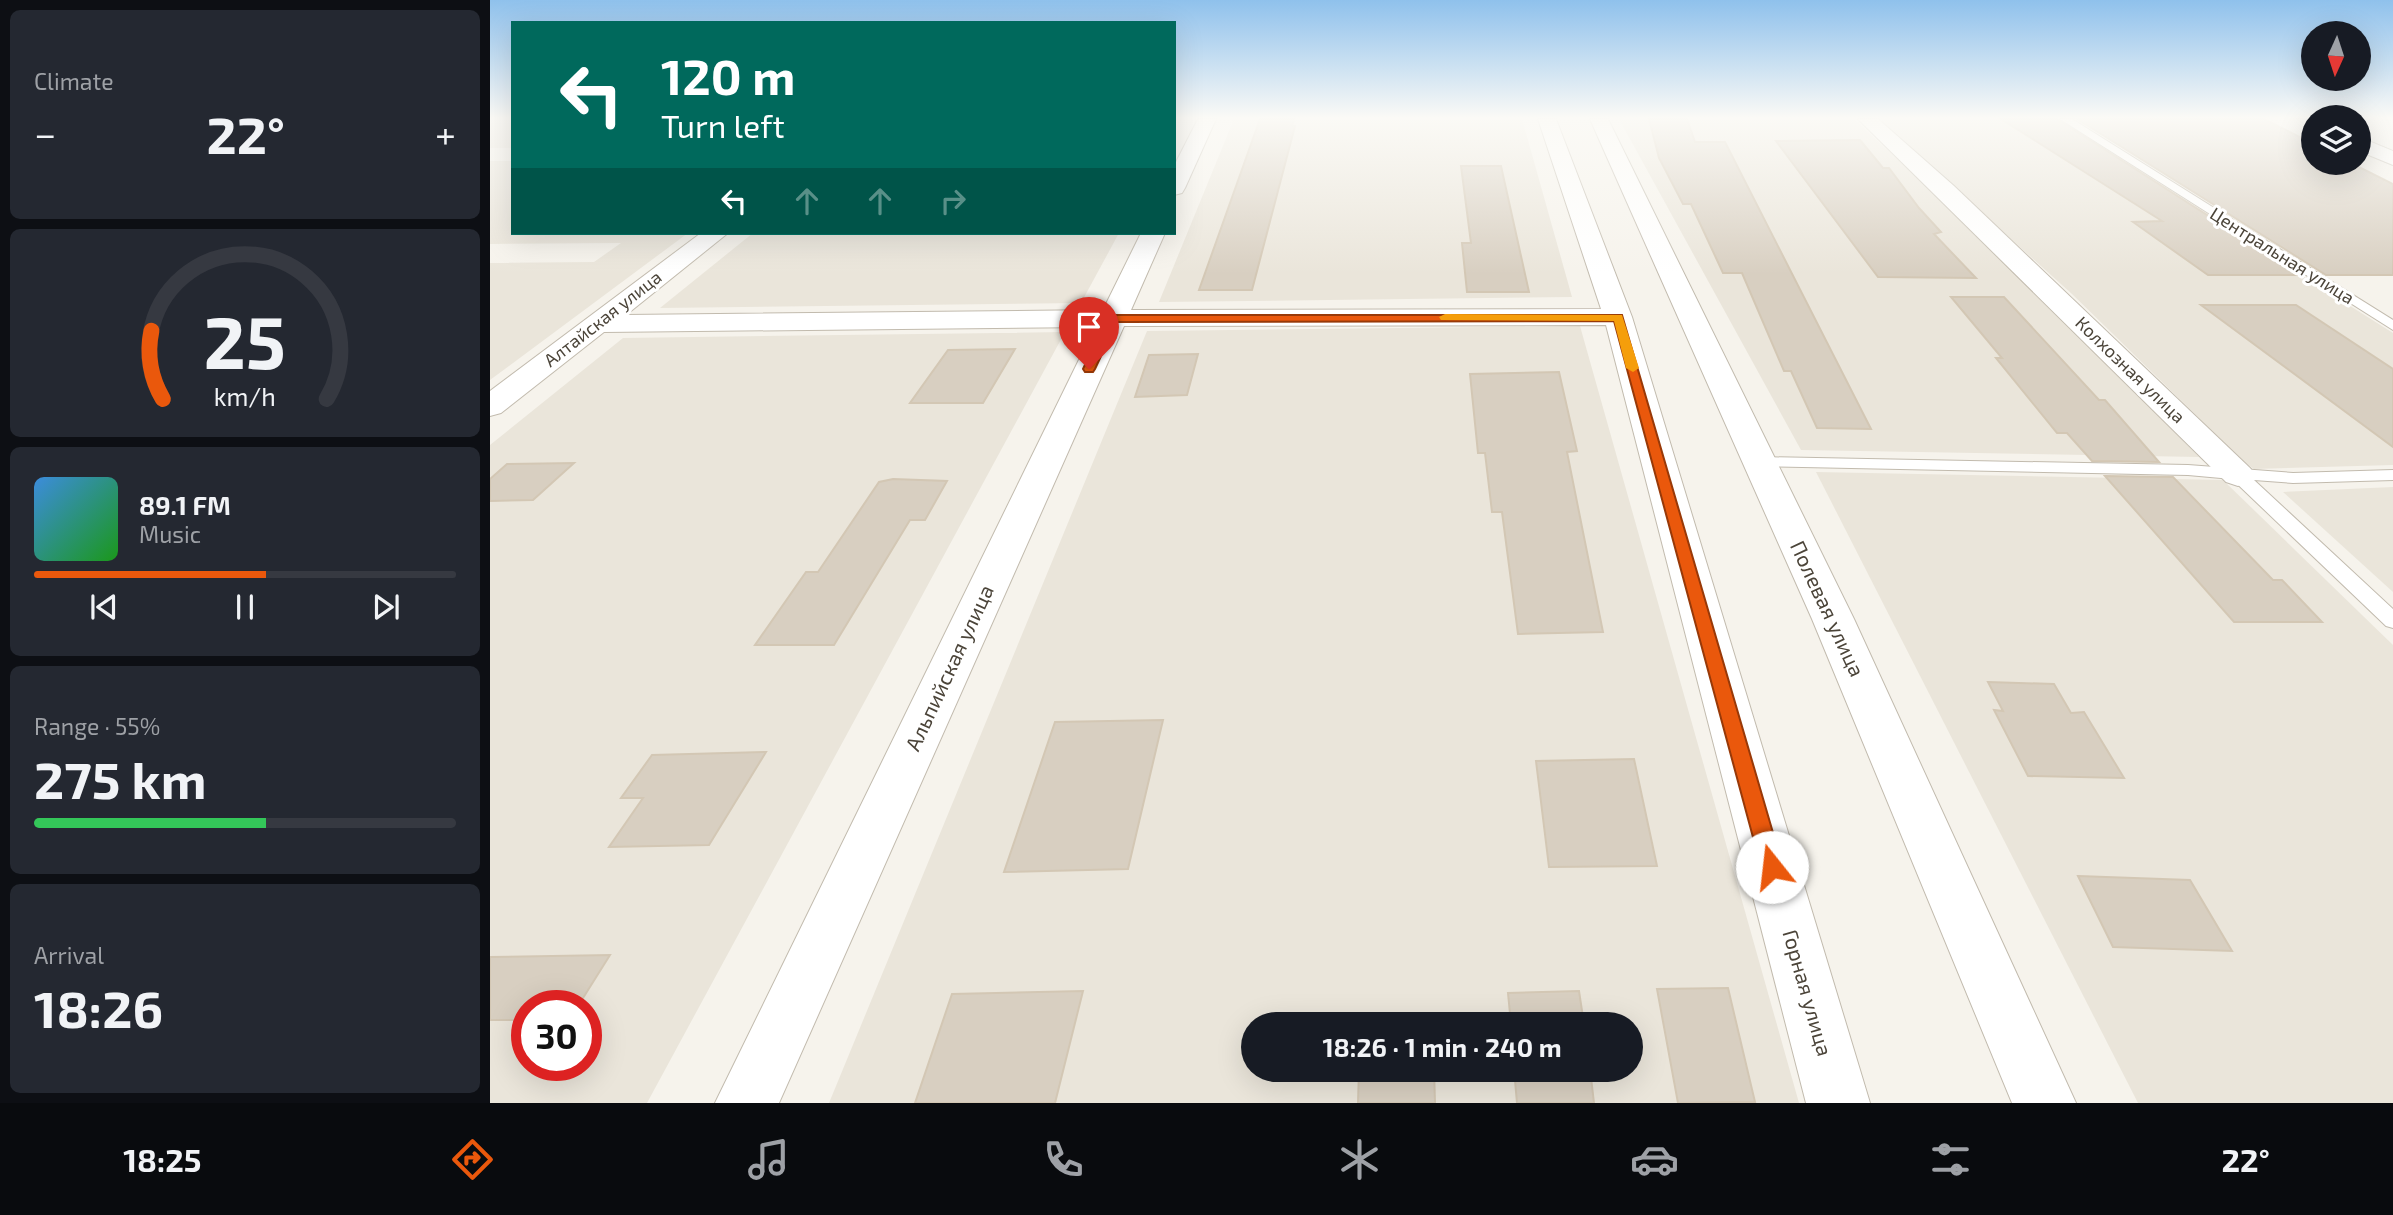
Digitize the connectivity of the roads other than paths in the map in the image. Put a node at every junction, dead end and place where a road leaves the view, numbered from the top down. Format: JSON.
{"nodes":[{"id":1,"x":1565,"y":170,"type":"edge"},
{"id":2,"x":1623,"y":170,"type":"edge"},
{"id":3,"x":1923,"y":170,"type":"edge"},
{"id":4,"x":2146,"y":170,"type":"edge"},
{"id":5,"x":713,"y":235,"type":"edge"},
{"id":6,"x":1152,"y":235,"type":"edge"},
{"id":7,"x":1618,"y":317,"type":"junction"},
{"id":8,"x":1113,"y":318,"type":"junction"},
{"id":9,"x":597,"y":324,"type":"junction"},
{"id":10,"x":2393,"y":326,"type":"edge"},
{"id":11,"x":490,"y":406,"type":"edge"},
{"id":12,"x":1758,"y":462,"type":"junction"},
{"id":13,"x":2238,"y":475,"type":"junction"},
{"id":14,"x":2393,"y":475,"type":"edge"},
{"id":15,"x":2393,"y":621,"type":"edge"},
{"id":16,"x":747,"y":1103,"type":"edge"},
{"id":17,"x":1838,"y":1103,"type":"edge"},
{"id":18,"x":2044,"y":1103,"type":"edge"}],
"edges":[{"from":1,"to":7,"type":"street","name":"Горная улица"},
{"from":2,"to":12,"type":"street","name":"Полевая улица"},
{"from":3,"to":13,"type":"street","name":"Колхозная улица"},
{"from":4,"to":10,"type":"lane","name":"Центральная улица"},
{"from":5,"to":9,"type":"street","name":"Алтайская улица"},
{"from":6,"to":8,"type":"street","name":"Альпийская улица"},
{"from":7,"to":8,"type":"street"},
{"from":7,"to":17,"type":"street","name":"Горная улица"},
{"from":8,"to":9,"type":"street"},
{"from":8,"to":16,"type":"street","name":"Альпийская улица"},
{"from":9,"to":11,"type":"street","name":"Алтайская улица"},
{"from":12,"to":13,"type":"lane"},
{"from":12,"to":18,"type":"street","name":"Полевая улица"},
{"from":13,"to":14,"type":"lane"},
{"from":13,"to":15,"type":"lane","name":"Колхозная улица"}]}
